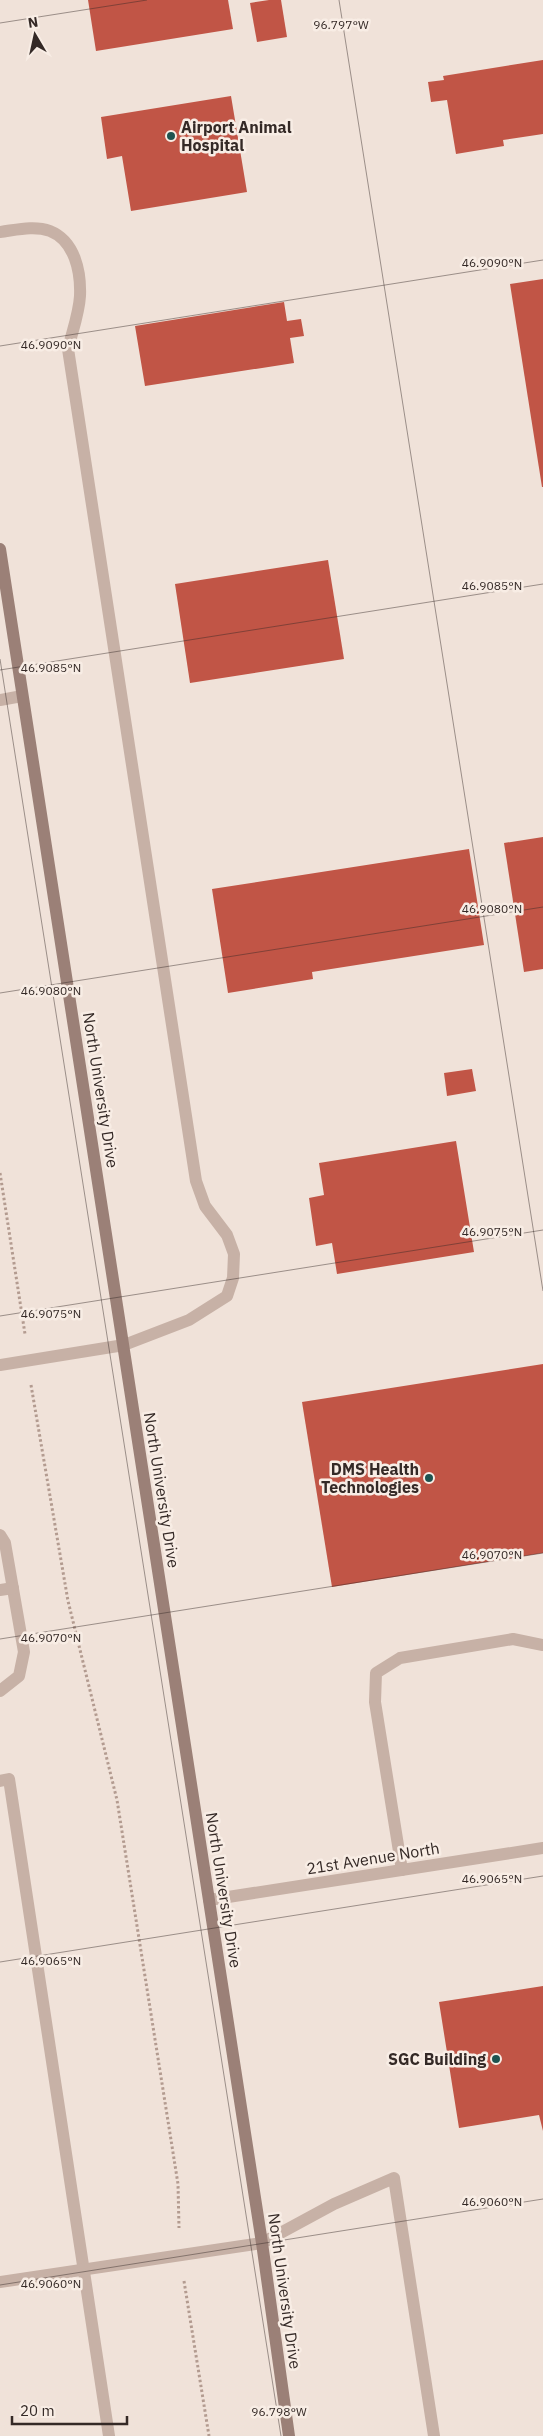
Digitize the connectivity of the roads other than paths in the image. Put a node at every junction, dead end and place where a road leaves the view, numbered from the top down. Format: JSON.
{"nodes":[{"id":1,"x":0,"y":232,"type":"edge"},
{"id":2,"x":0,"y":549,"type":"edge"},
{"id":3,"x":22,"y":696,"type":"junction"},
{"id":4,"x":0,"y":700,"type":"edge"},
{"id":5,"x":124,"y":1346,"type":"junction"},
{"id":6,"x":0,"y":1365,"type":"edge"},
{"id":7,"x":0,"y":1535,"type":"edge"},
{"id":8,"x":6,"y":1589,"type":"edge"},
{"id":9,"x":543,"y":1645,"type":"edge"},
{"id":10,"x":0,"y":1692,"type":"edge"},
{"id":11,"x":0,"y":1780,"type":"edge"},
{"id":12,"x":543,"y":1848,"type":"edge"},
{"id":13,"x":402,"y":1870,"type":"junction"},
{"id":14,"x":209,"y":1900,"type":"junction"},
{"id":15,"x":262,"y":2243,"type":"junction"},
{"id":16,"x":84,"y":2268,"type":"junction"},
{"id":17,"x":0,"y":2282,"type":"edge"},
{"id":18,"x":109,"y":2436,"type":"edge"},
{"id":19,"x":289,"y":2436,"type":"edge"},
{"id":20,"x":434,"y":2436,"type":"edge"}],
"edges":[{"from":1,"to":5,"type":"street"},
{"from":2,"to":3,"type":"main road","name":"North University Drive"},
{"from":3,"to":4,"type":"street"},
{"from":3,"to":5,"type":"main road","name":"North University Drive"},
{"from":5,"to":6,"type":"street"},
{"from":5,"to":14,"type":"main road","name":"North University Drive"},
{"from":7,"to":8,"type":"street"},
{"from":8,"to":10,"type":"street"},
{"from":9,"to":13,"type":"street"},
{"from":11,"to":16,"type":"street"},
{"from":12,"to":13,"type":"street","name":"21st Avenue North"},
{"from":13,"to":14,"type":"street","name":"21st Avenue North"},
{"from":14,"to":15,"type":"main road","name":"North University Drive"},
{"from":15,"to":16,"type":"street"},
{"from":15,"to":19,"type":"main road","name":"North University Drive"},
{"from":15,"to":20,"type":"street"},
{"from":16,"to":17,"type":"street"},
{"from":16,"to":18,"type":"street"}]}
